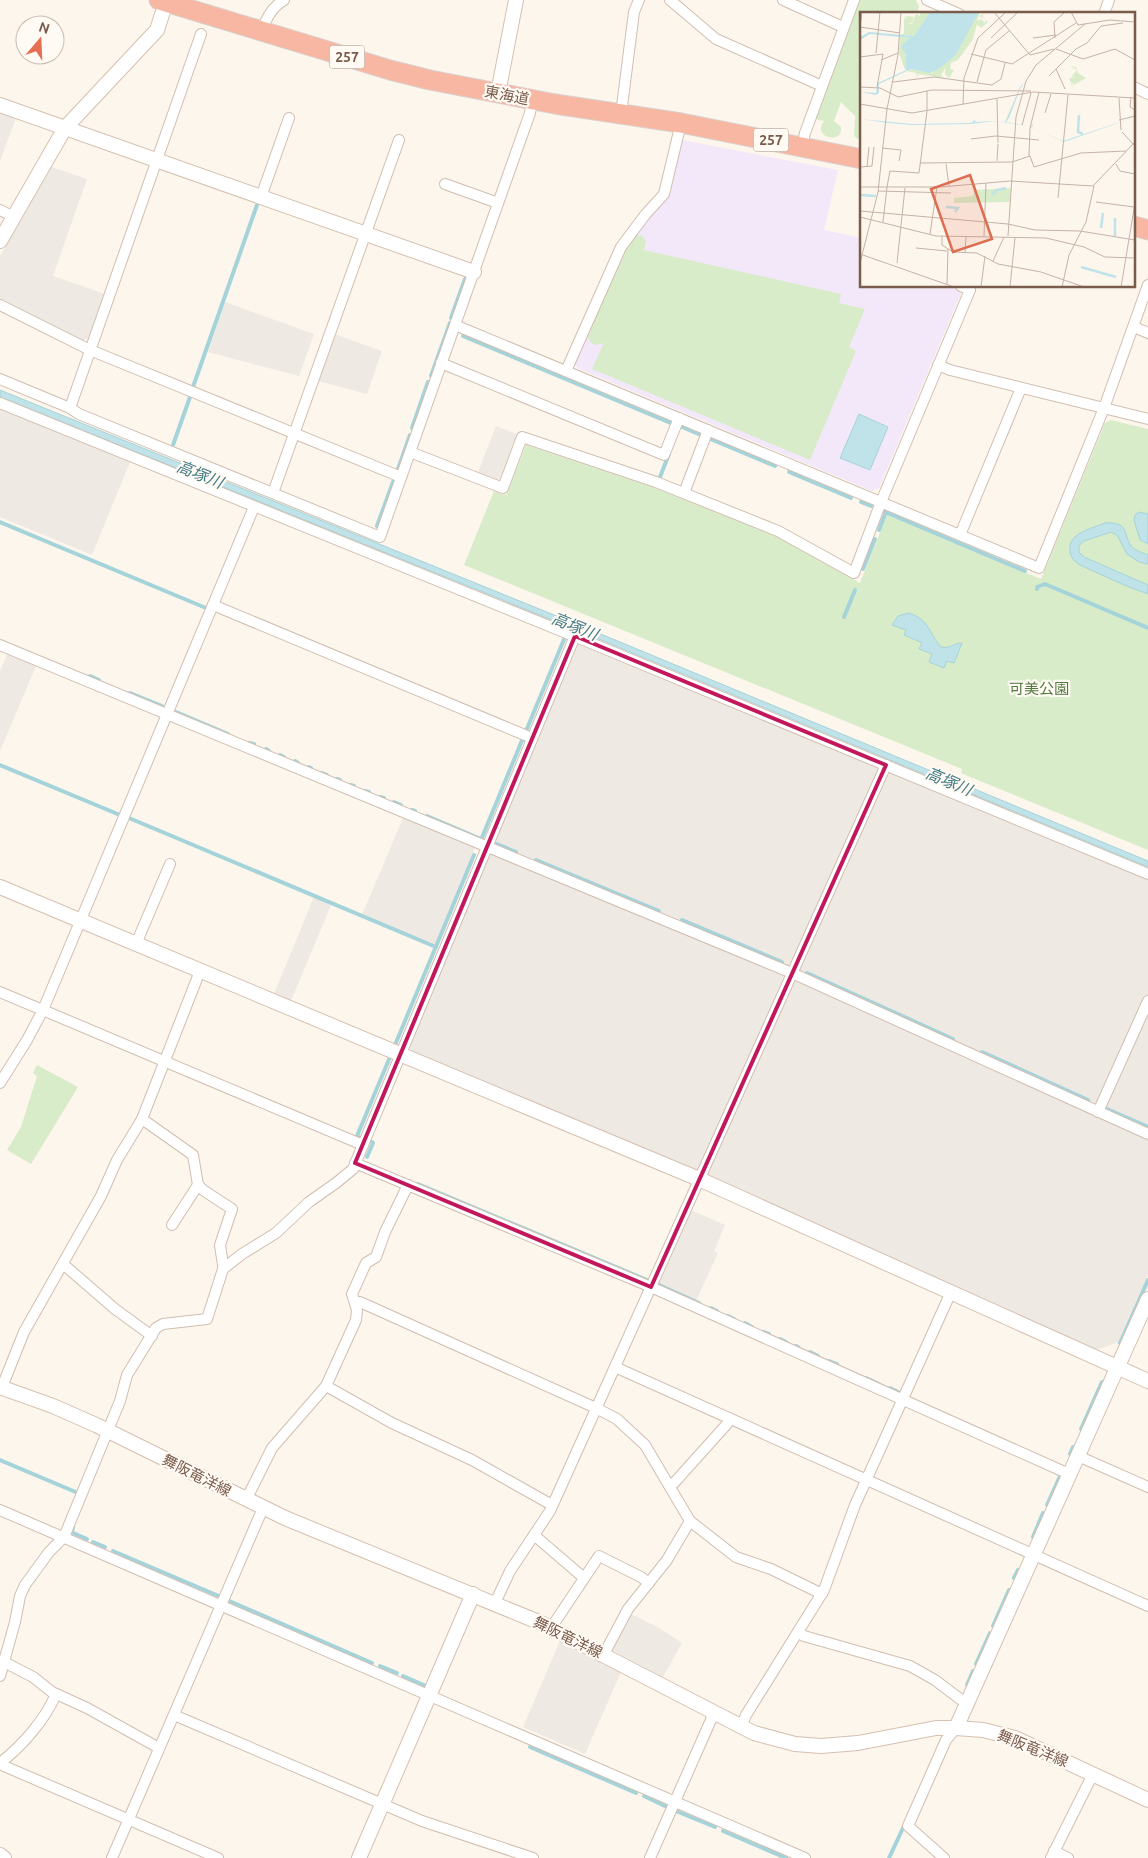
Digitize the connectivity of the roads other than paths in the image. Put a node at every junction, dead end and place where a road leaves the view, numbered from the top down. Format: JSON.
{"nodes":[{"id":1,"x":284,"y":0,"type":"edge"},
{"id":2,"x":516,"y":0,"type":"edge"},
{"id":3,"x":639,"y":0,"type":"edge"},
{"id":4,"x":670,"y":0,"type":"edge"},
{"id":5,"x":783,"y":0,"type":"edge"},
{"id":6,"x":854,"y":0,"type":"edge"},
{"id":7,"x":927,"y":0,"type":"edge"},
{"id":8,"x":1109,"y":0,"type":"edge"},
{"id":9,"x":162,"y":1,"type":"edge"},
{"id":10,"x":197,"y":6,"type":"edge"},
{"id":11,"x":954,"y":12,"type":"edge"},
{"id":12,"x":1105,"y":12,"type":"edge"},
{"id":13,"x":843,"y":27,"type":"junction"},
{"id":14,"x":262,"y":32,"type":"junction"},
{"id":15,"x":201,"y":34,"type":"dead end"},
{"id":16,"x":822,"y":86,"type":"junction"},
{"id":17,"x":1136,"y":87,"type":"edge"},
{"id":18,"x":498,"y":94,"type":"junction"},
{"id":19,"x":1148,"y":94,"type":"edge"},
{"id":20,"x":532,"y":100,"type":"junction"},
{"id":21,"x":0,"y":105,"type":"edge"},
{"id":22,"x":621,"y":114,"type":"junction"},
{"id":23,"x":289,"y":118,"type":"dead end"},
{"id":24,"x":681,"y":123,"type":"junction"},
{"id":25,"x":65,"y":128,"type":"junction"},
{"id":26,"x":399,"y":140,"type":"dead end"},
{"id":27,"x":802,"y":146,"type":"junction"},
{"id":28,"x":860,"y":159,"type":"edge"},
{"id":29,"x":157,"y":160,"type":"junction"},
{"id":30,"x":445,"y":184,"type":"dead end"},
{"id":31,"x":261,"y":197,"type":"junction"},
{"id":32,"x":498,"y":203,"type":"junction"},
{"id":33,"x":0,"y":210,"type":"edge"},
{"id":34,"x":14,"y":217,"type":"junction"},
{"id":35,"x":366,"y":234,"type":"junction"},
{"id":36,"x":0,"y":241,"type":"edge"},
{"id":37,"x":474,"y":272,"type":"junction"},
{"id":38,"x":1148,"y":285,"type":"edge"},
{"id":39,"x":966,"y":288,"type":"edge"},
{"id":40,"x":0,"y":305,"type":"edge"},
{"id":41,"x":455,"y":325,"type":"junction"},
{"id":42,"x":1134,"y":327,"type":"junction"},
{"id":43,"x":1148,"y":333,"type":"edge"},
{"id":44,"x":90,"y":350,"type":"junction"},
{"id":45,"x":441,"y":363,"type":"junction"},
{"id":46,"x":938,"y":365,"type":"junction"},
{"id":47,"x":566,"y":371,"type":"junction"},
{"id":48,"x":0,"y":379,"type":"edge"},
{"id":49,"x":1020,"y":388,"type":"junction"},
{"id":50,"x":0,"y":403,"type":"edge"},
{"id":51,"x":70,"y":408,"type":"junction"},
{"id":52,"x":1104,"y":408,"type":"junction"},
{"id":53,"x":679,"y":418,"type":"junction"},
{"id":54,"x":1148,"y":419,"type":"edge"},
{"id":55,"x":708,"y":430,"type":"junction"},
{"id":56,"x":294,"y":434,"type":"junction"},
{"id":57,"x":410,"y":452,"type":"junction"},
{"id":58,"x":401,"y":477,"type":"junction"},
{"id":59,"x":274,"y":493,"type":"junction"},
{"id":60,"x":684,"y":493,"type":"junction"},
{"id":61,"x":881,"y":502,"type":"junction"},
{"id":62,"x":254,"y":507,"type":"junction"},
{"id":63,"x":960,"y":535,"type":"junction"},
{"id":64,"x":213,"y":605,"type":"junction"},
{"id":65,"x":575,"y":636,"type":"junction"},
{"id":66,"x":0,"y":645,"type":"edge"},
{"id":67,"x":167,"y":714,"type":"junction"},
{"id":68,"x":532,"y":738,"type":"junction"},
{"id":69,"x":886,"y":765,"type":"junction"},
{"id":70,"x":487,"y":847,"type":"junction"},
{"id":71,"x":170,"y":864,"type":"dead end"},
{"id":72,"x":1148,"y":874,"type":"edge"},
{"id":73,"x":0,"y":887,"type":"edge"},
{"id":74,"x":80,"y":921,"type":"junction"},
{"id":75,"x":136,"y":944,"type":"junction"},
{"id":76,"x":200,"y":971,"type":"junction"},
{"id":77,"x":792,"y":974,"type":"junction"},
{"id":78,"x":0,"y":992,"type":"edge"},
{"id":79,"x":1148,"y":1001,"type":"edge"},
{"id":80,"x":43,"y":1010,"type":"junction"},
{"id":81,"x":401,"y":1054,"type":"junction"},
{"id":82,"x":165,"y":1061,"type":"junction"},
{"id":83,"x":0,"y":1083,"type":"edge"},
{"id":84,"x":1098,"y":1112,"type":"junction"},
{"id":85,"x":142,"y":1119,"type":"junction"},
{"id":86,"x":1148,"y":1134,"type":"edge"},
{"id":87,"x":363,"y":1145,"type":"junction"},
{"id":88,"x":356,"y":1163,"type":"junction"},
{"id":89,"x":699,"y":1179,"type":"junction"},
{"id":90,"x":198,"y":1185,"type":"junction"},
{"id":91,"x":408,"y":1185,"type":"junction"},
{"id":92,"x":172,"y":1225,"type":"dead end"},
{"id":93,"x":63,"y":1264,"type":"junction"},
{"id":94,"x":225,"y":1267,"type":"junction"},
{"id":95,"x":651,"y":1286,"type":"junction"},
{"id":96,"x":951,"y":1292,"type":"junction"},
{"id":97,"x":1148,"y":1299,"type":"edge"},
{"id":98,"x":355,"y":1303,"type":"junction"},
{"id":99,"x":152,"y":1336,"type":"junction"},
{"id":100,"x":1117,"y":1366,"type":"junction"},
{"id":101,"x":615,"y":1367,"type":"junction"},
{"id":102,"x":1148,"y":1382,"type":"edge"},
{"id":103,"x":326,"y":1386,"type":"junction"},
{"id":104,"x":1,"y":1387,"type":"edge"},
{"id":105,"x":902,"y":1399,"type":"junction"},
{"id":106,"x":596,"y":1408,"type":"junction"},
{"id":107,"x":730,"y":1418,"type":"junction"},
{"id":108,"x":108,"y":1431,"type":"junction"},
{"id":109,"x":1078,"y":1456,"type":"junction"},
{"id":110,"x":1069,"y":1474,"type":"junction"},
{"id":111,"x":866,"y":1480,"type":"junction"},
{"id":112,"x":669,"y":1485,"type":"junction"},
{"id":113,"x":1148,"y":1487,"type":"edge"},
{"id":114,"x":246,"y":1500,"type":"junction"},
{"id":115,"x":552,"y":1506,"type":"junction"},
{"id":116,"x":263,"y":1508,"type":"junction"},
{"id":117,"x":0,"y":1510,"type":"edge"},
{"id":118,"x":690,"y":1521,"type":"junction"},
{"id":119,"x":534,"y":1535,"type":"junction"},
{"id":120,"x":64,"y":1538,"type":"junction"},
{"id":121,"x":1033,"y":1555,"type":"junction"},
{"id":122,"x":584,"y":1578,"type":"junction"},
{"id":123,"x":649,"y":1583,"type":"junction"},
{"id":124,"x":473,"y":1594,"type":"junction"},
{"id":125,"x":822,"y":1594,"type":"junction"},
{"id":126,"x":495,"y":1603,"type":"junction"},
{"id":127,"x":221,"y":1606,"type":"junction"},
{"id":128,"x":1148,"y":1606,"type":"edge"},
{"id":129,"x":551,"y":1628,"type":"junction"},
{"id":130,"x":798,"y":1632,"type":"junction"},
{"id":131,"x":604,"y":1654,"type":"junction"},
{"id":132,"x":4,"y":1662,"type":"junction"},
{"id":133,"x":0,"y":1676,"type":"edge"},
{"id":134,"x":56,"y":1694,"type":"junction"},
{"id":135,"x":429,"y":1696,"type":"junction"},
{"id":136,"x":967,"y":1702,"type":"junction"},
{"id":137,"x":714,"y":1713,"type":"junction"},
{"id":138,"x":174,"y":1715,"type":"junction"},
{"id":139,"x":741,"y":1727,"type":"junction"},
{"id":140,"x":956,"y":1728,"type":"junction"},
{"id":141,"x":159,"y":1748,"type":"junction"},
{"id":142,"x":1,"y":1763,"type":"edge"},
{"id":143,"x":1093,"y":1774,"type":"junction"},
{"id":144,"x":1148,"y":1800,"type":"edge"},
{"id":145,"x":674,"y":1802,"type":"junction"},
{"id":146,"x":382,"y":1804,"type":"junction"},
{"id":147,"x":129,"y":1819,"type":"junction"},
{"id":148,"x":1052,"y":1855,"type":"edge"},
{"id":149,"x":0,"y":1856,"type":"edge"},
{"id":150,"x":4,"y":1858,"type":"edge"},
{"id":151,"x":112,"y":1858,"type":"edge"},
{"id":152,"x":218,"y":1858,"type":"edge"},
{"id":153,"x":359,"y":1858,"type":"edge"},
{"id":154,"x":532,"y":1858,"type":"edge"},
{"id":155,"x":650,"y":1858,"type":"edge"},
{"id":156,"x":805,"y":1858,"type":"edge"},
{"id":157,"x":944,"y":1858,"type":"edge"},
{"id":158,"x":1068,"y":1858,"type":"edge"}],
"edges":[{"from":1,"to":14,"type":"street"},
{"from":2,"to":18,"type":"street"},
{"from":3,"to":22,"type":"street"},
{"from":4,"to":16,"type":"street"},
{"from":5,"to":13,"type":"street"},
{"from":6,"to":13,"type":"street"},
{"from":7,"to":11,"type":"street"},
{"from":8,"to":12,"type":"street"},
{"from":9,"to":10,"type":"highway","name":"東海道","number":"257"},
{"from":9,"to":25,"type":"street"},
{"from":10,"to":14,"type":"highway","name":"東海道","number":"257"},
{"from":13,"to":16,"type":"street"},
{"from":14,"to":18,"type":"highway","name":"東海道","number":"257"},
{"from":15,"to":29,"type":"street"},
{"from":16,"to":27,"type":"street"},
{"from":17,"to":19,"type":"street"},
{"from":18,"to":20,"type":"highway","name":"東海道","number":"257"},
{"from":20,"to":22,"type":"highway","name":"東海道","number":"257"},
{"from":20,"to":32,"type":"street"},
{"from":21,"to":25,"type":"street"},
{"from":22,"to":24,"type":"highway","name":"東海道","number":"257"},
{"from":23,"to":31,"type":"street"},
{"from":24,"to":27,"type":"highway","name":"東海道","number":"257"},
{"from":24,"to":47,"type":"street"},
{"from":25,"to":29,"type":"street"},
{"from":25,"to":34,"type":"street"},
{"from":26,"to":35,"type":"street"},
{"from":27,"to":28,"type":"highway","name":"東海道","number":"257"},
{"from":29,"to":31,"type":"street"},
{"from":29,"to":44,"type":"street"},
{"from":30,"to":32,"type":"street"},
{"from":31,"to":35,"type":"street"},
{"from":32,"to":37,"type":"street"},
{"from":33,"to":34,"type":"street"},
{"from":34,"to":36,"type":"street"},
{"from":35,"to":37,"type":"street"},
{"from":35,"to":56,"type":"street"},
{"from":37,"to":41,"type":"street"},
{"from":38,"to":42,"type":"street"},
{"from":39,"to":46,"type":"street"},
{"from":40,"to":44,"type":"street"},
{"from":41,"to":45,"type":"street"},
{"from":41,"to":47,"type":"street"},
{"from":42,"to":43,"type":"street"},
{"from":42,"to":52,"type":"street"},
{"from":44,"to":51,"type":"street"},
{"from":44,"to":56,"type":"street"},
{"from":45,"to":53,"type":"street"},
{"from":45,"to":57,"type":"street"},
{"from":46,"to":49,"type":"street"},
{"from":46,"to":61,"type":"street"},
{"from":47,"to":53,"type":"street"},
{"from":48,"to":51,"type":"street"},
{"from":49,"to":52,"type":"street"},
{"from":49,"to":63,"type":"street"},
{"from":50,"to":62,"type":"street"},
{"from":51,"to":59,"type":"street"},
{"from":52,"to":54,"type":"street"},
{"from":52,"to":63,"type":"street"},
{"from":53,"to":55,"type":"street"},
{"from":55,"to":60,"type":"street"},
{"from":55,"to":61,"type":"street"},
{"from":56,"to":58,"type":"street"},
{"from":56,"to":59,"type":"street"},
{"from":57,"to":58,"type":"street"},
{"from":57,"to":60,"type":"street"},
{"from":58,"to":59,"type":"street"},
{"from":60,"to":61,"type":"street"},
{"from":61,"to":63,"type":"street"},
{"from":62,"to":64,"type":"street"},
{"from":62,"to":65,"type":"street"},
{"from":64,"to":67,"type":"street"},
{"from":64,"to":68,"type":"street"},
{"from":65,"to":68,"type":"street"},
{"from":65,"to":69,"type":"street"},
{"from":66,"to":67,"type":"street"},
{"from":67,"to":70,"type":"street"},
{"from":67,"to":74,"type":"street"},
{"from":68,"to":70,"type":"street"},
{"from":69,"to":72,"type":"street"},
{"from":69,"to":77,"type":"street"},
{"from":70,"to":77,"type":"street"},
{"from":70,"to":81,"type":"street"},
{"from":71,"to":75,"type":"street"},
{"from":73,"to":74,"type":"street"},
{"from":74,"to":75,"type":"street"},
{"from":74,"to":80,"type":"street"},
{"from":75,"to":76,"type":"street"},
{"from":76,"to":81,"type":"street"},
{"from":76,"to":82,"type":"street"},
{"from":77,"to":84,"type":"street"},
{"from":77,"to":89,"type":"street"},
{"from":78,"to":80,"type":"street"},
{"from":79,"to":84,"type":"street"},
{"from":80,"to":82,"type":"street"},
{"from":80,"to":83,"type":"street"},
{"from":81,"to":87,"type":"street"},
{"from":81,"to":89,"type":"street"},
{"from":82,"to":85,"type":"street"},
{"from":82,"to":87,"type":"street"},
{"from":84,"to":86,"type":"street"},
{"from":85,"to":90,"type":"street"},
{"from":85,"to":93,"type":"street"},
{"from":87,"to":88,"type":"street"},
{"from":88,"to":91,"type":"street"},
{"from":88,"to":94,"type":"street"},
{"from":89,"to":95,"type":"street"},
{"from":89,"to":96,"type":"street"},
{"from":90,"to":92,"type":"street"},
{"from":90,"to":94,"type":"street"},
{"from":91,"to":95,"type":"street"},
{"from":91,"to":98,"type":"street"},
{"from":93,"to":99,"type":"street"},
{"from":93,"to":104,"type":"street"},
{"from":94,"to":99,"type":"street"},
{"from":95,"to":101,"type":"street"},
{"from":95,"to":105,"type":"street"},
{"from":96,"to":100,"type":"street"},
{"from":96,"to":105,"type":"street"},
{"from":97,"to":100,"type":"street"},
{"from":98,"to":103,"type":"street"},
{"from":98,"to":106,"type":"street"},
{"from":99,"to":108,"type":"street"},
{"from":100,"to":102,"type":"street"},
{"from":100,"to":109,"type":"street"},
{"from":101,"to":106,"type":"street"},
{"from":101,"to":107,"type":"street"},
{"from":103,"to":114,"type":"street"},
{"from":103,"to":115,"type":"street"},
{"from":104,"to":108,"type":"street","name":"舞阪竜洋線"},
{"from":105,"to":110,"type":"street"},
{"from":105,"to":111,"type":"street"},
{"from":106,"to":112,"type":"street"},
{"from":106,"to":115,"type":"street"},
{"from":107,"to":111,"type":"street"},
{"from":107,"to":112,"type":"street"},
{"from":108,"to":114,"type":"street","name":"舞阪竜洋線"},
{"from":108,"to":120,"type":"street"},
{"from":109,"to":110,"type":"street"},
{"from":109,"to":113,"type":"street"},
{"from":110,"to":121,"type":"street"},
{"from":111,"to":121,"type":"street"},
{"from":111,"to":125,"type":"street"},
{"from":112,"to":118,"type":"street"},
{"from":114,"to":116,"type":"street","name":"舞阪竜洋線"},
{"from":115,"to":119,"type":"street"},
{"from":116,"to":124,"type":"street","name":"舞阪竜洋線"},
{"from":116,"to":127,"type":"street"},
{"from":117,"to":120,"type":"street"},
{"from":118,"to":123,"type":"street"},
{"from":118,"to":125,"type":"street"},
{"from":119,"to":122,"type":"street"},
{"from":119,"to":126,"type":"street"},
{"from":120,"to":127,"type":"street"},
{"from":120,"to":132,"type":"street"},
{"from":121,"to":128,"type":"street"},
{"from":121,"to":136,"type":"street"},
{"from":122,"to":123,"type":"street"},
{"from":122,"to":129,"type":"street"},
{"from":123,"to":131,"type":"street"},
{"from":124,"to":126,"type":"street","name":"舞阪竜洋線"},
{"from":124,"to":135,"type":"street"},
{"from":125,"to":130,"type":"street"},
{"from":126,"to":129,"type":"street","name":"舞阪竜洋線"},
{"from":127,"to":135,"type":"street"},
{"from":127,"to":138,"type":"street"},
{"from":129,"to":131,"type":"street","name":"舞阪竜洋線"},
{"from":130,"to":136,"type":"street"},
{"from":130,"to":139,"type":"street"},
{"from":131,"to":137,"type":"street","name":"舞阪竜洋線"},
{"from":132,"to":133,"type":"street"},
{"from":132,"to":134,"type":"street"},
{"from":134,"to":141,"type":"street"},
{"from":134,"to":142,"type":"street"},
{"from":135,"to":145,"type":"street"},
{"from":135,"to":146,"type":"street"},
{"from":136,"to":140,"type":"street"},
{"from":137,"to":139,"type":"street","name":"舞阪竜洋線"},
{"from":137,"to":145,"type":"street"},
{"from":138,"to":141,"type":"street"},
{"from":138,"to":146,"type":"street"},
{"from":139,"to":140,"type":"street","name":"舞阪竜洋線"},
{"from":140,"to":143,"type":"street","name":"舞阪竜洋線"},
{"from":140,"to":157,"type":"street"},
{"from":141,"to":147,"type":"street"},
{"from":142,"to":147,"type":"street"},
{"from":143,"to":144,"type":"street","name":"舞阪竜洋線"},
{"from":143,"to":148,"type":"street"},
{"from":145,"to":155,"type":"street"},
{"from":145,"to":156,"type":"street"},
{"from":146,"to":153,"type":"street"},
{"from":146,"to":154,"type":"street"},
{"from":147,"to":151,"type":"street"},
{"from":147,"to":152,"type":"street"},
{"from":148,"to":158,"type":"street"},
{"from":149,"to":150,"type":"street"}]}
